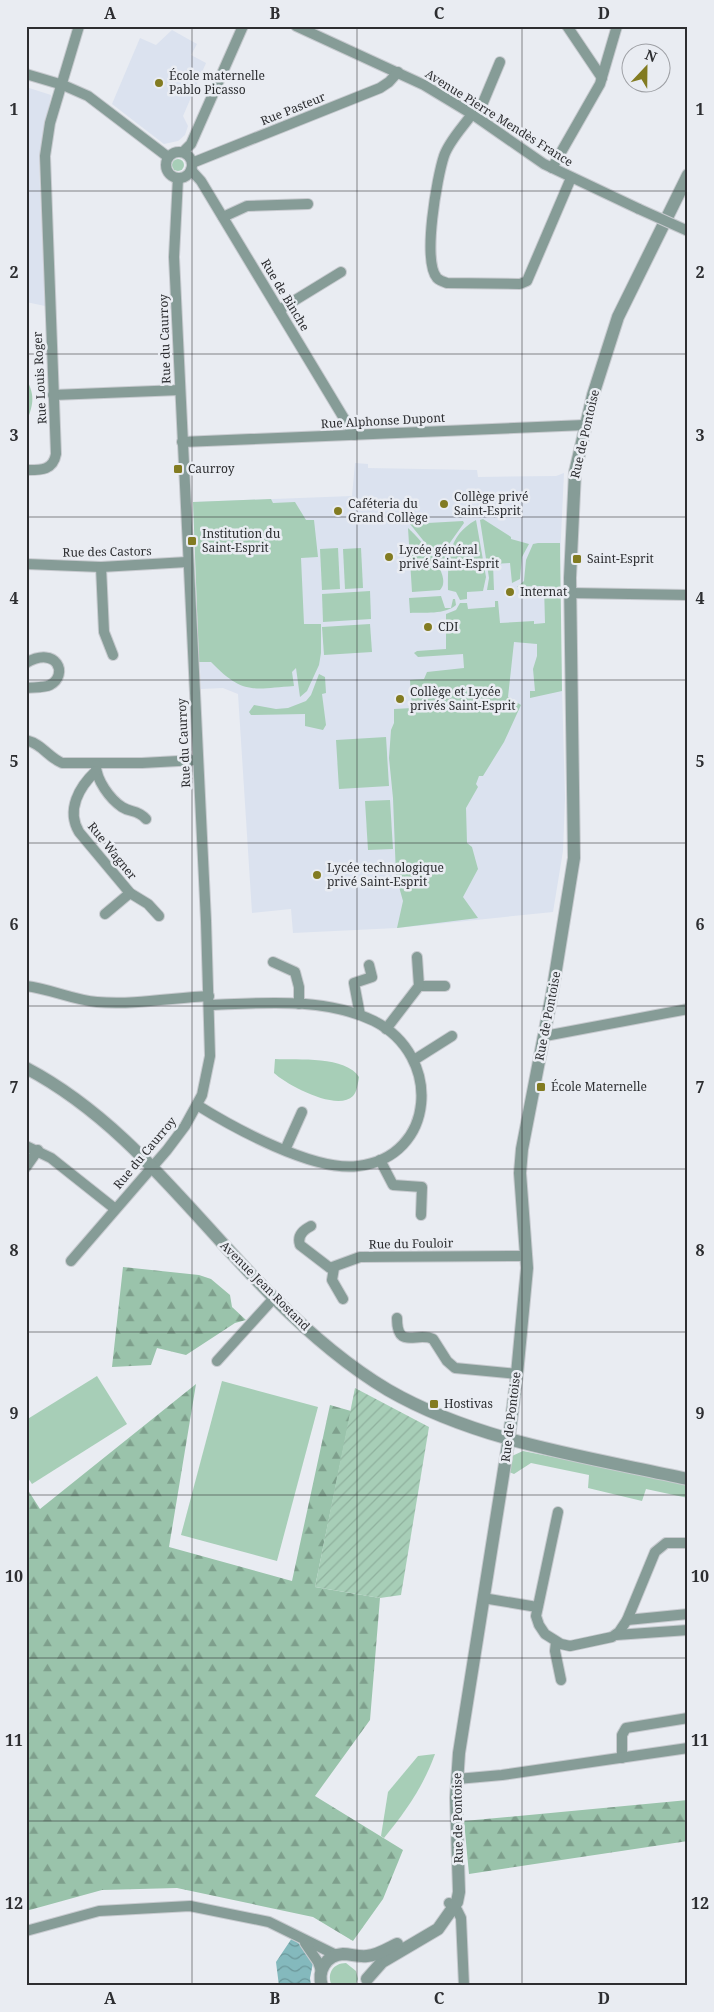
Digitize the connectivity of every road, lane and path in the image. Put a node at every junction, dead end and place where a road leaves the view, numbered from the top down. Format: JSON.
{"nodes":[{"id":1,"x":79,"y":26,"type":"edge"},
{"id":2,"x":243,"y":26,"type":"edge"},
{"id":3,"x":296,"y":26,"type":"edge"},
{"id":4,"x":567,"y":26,"type":"edge"},
{"id":5,"x":617,"y":26,"type":"edge"},
{"id":6,"x":500,"y":62,"type":"dead end"},
{"id":7,"x":398,"y":72,"type":"junction"},
{"id":8,"x":26,"y":74,"type":"edge"},
{"id":9,"x":602,"y":78,"type":"junction"},
{"id":10,"x":63,"y":85,"type":"junction"},
{"id":11,"x":474,"y":116,"type":"junction"},
{"id":12,"x":183,"y":152,"type":"junction"},
{"id":13,"x":168,"y":157,"type":"junction"},
{"id":14,"x":192,"y":167,"type":"junction"},
{"id":15,"x":552,"y":168,"type":"junction"},
{"id":16,"x":688,"y":176,"type":"edge"},
{"id":17,"x":178,"y":178,"type":"junction"},
{"id":18,"x":571,"y":178,"type":"junction"},
{"id":19,"x":308,"y":204,"type":"dead end"},
{"id":20,"x":223,"y":217,"type":"junction"},
{"id":21,"x":688,"y":231,"type":"edge"},
{"id":22,"x":341,"y":272,"type":"dead end"},
{"id":23,"x":279,"y":310,"type":"junction"},
{"id":24,"x":180,"y":390,"type":"junction"},
{"id":25,"x":54,"y":394,"type":"junction"},
{"id":26,"x":585,"y":425,"type":"junction"},
{"id":27,"x":354,"y":435,"type":"junction"},
{"id":28,"x":182,"y":442,"type":"junction"},
{"id":29,"x":26,"y":470,"type":"edge"},
{"id":30,"x":188,"y":562,"type":"junction"},
{"id":31,"x":26,"y":564,"type":"edge"},
{"id":32,"x":101,"y":567,"type":"junction"},
{"id":33,"x":570,"y":593,"type":"junction"},
{"id":34,"x":688,"y":595,"type":"edge"},
{"id":35,"x":113,"y":656,"type":"dead end"},
{"id":36,"x":26,"y":663,"type":"edge"},
{"id":37,"x":26,"y":688,"type":"edge"},
{"id":38,"x":26,"y":740,"type":"edge"},
{"id":39,"x":197,"y":760,"type":"junction"},
{"id":40,"x":96,"y":767,"type":"junction"},
{"id":41,"x":146,"y":818,"type":"dead end"},
{"id":42,"x":130,"y":893,"type":"junction"},
{"id":43,"x":105,"y":914,"type":"dead end"},
{"id":44,"x":159,"y":916,"type":"dead end"},
{"id":45,"x":418,"y":957,"type":"dead end"},
{"id":46,"x":274,"y":962,"type":"dead end"},
{"id":47,"x":370,"y":965,"type":"dead end"},
{"id":48,"x":26,"y":986,"type":"edge"},
{"id":49,"x":419,"y":986,"type":"junction"},
{"id":50,"x":445,"y":986,"type":"dead end"},
{"id":51,"x":209,"y":1001,"type":"junction"},
{"id":52,"x":299,"y":1004,"type":"junction"},
{"id":53,"x":688,"y":1009,"type":"edge"},
{"id":54,"x":360,"y":1015,"type":"junction"},
{"id":55,"x":386,"y":1029,"type":"junction"},
{"id":56,"x":452,"y":1036,"type":"dead end"},
{"id":57,"x":544,"y":1036,"type":"junction"},
{"id":58,"x":414,"y":1060,"type":"junction"},
{"id":59,"x":26,"y":1068,"type":"edge"},
{"id":60,"x":198,"y":1105,"type":"junction"},
{"id":61,"x":302,"y":1112,"type":"dead end"},
{"id":62,"x":26,"y":1146,"type":"edge"},
{"id":63,"x":38,"y":1150,"type":"junction"},
{"id":64,"x":285,"y":1150,"type":"junction"},
{"id":65,"x":380,"y":1160,"type":"junction"},
{"id":66,"x":26,"y":1167,"type":"edge"},
{"id":67,"x":151,"y":1167,"type":"junction"},
{"id":68,"x":114,"y":1208,"type":"junction"},
{"id":69,"x":421,"y":1215,"type":"dead end"},
{"id":70,"x":311,"y":1226,"type":"dead end"},
{"id":71,"x":527,"y":1256,"type":"junction"},
{"id":72,"x":71,"y":1260,"type":"dead end"},
{"id":73,"x":334,"y":1268,"type":"junction"},
{"id":74,"x":274,"y":1298,"type":"junction"},
{"id":75,"x":343,"y":1299,"type":"dead end"},
{"id":76,"x":398,"y":1323,"type":"dead end"},
{"id":77,"x":217,"y":1361,"type":"dead end"},
{"id":78,"x":517,"y":1374,"type":"junction"},
{"id":79,"x":509,"y":1438,"type":"junction"},
{"id":80,"x":688,"y":1478,"type":"edge"},
{"id":81,"x":558,"y":1512,"type":"dead end"},
{"id":82,"x":688,"y":1543,"type":"edge"},
{"id":83,"x":483,"y":1598,"type":"junction"},
{"id":84,"x":536,"y":1607,"type":"junction"},
{"id":85,"x":688,"y":1614,"type":"edge"},
{"id":86,"x":626,"y":1620,"type":"junction"},
{"id":87,"x":688,"y":1630,"type":"edge"},
{"id":88,"x":616,"y":1635,"type":"junction"},
{"id":89,"x":556,"y":1642,"type":"junction"},
{"id":90,"x":562,"y":1680,"type":"dead end"},
{"id":91,"x":688,"y":1718,"type":"edge"},
{"id":92,"x":688,"y":1748,"type":"edge"},
{"id":93,"x":622,"y":1758,"type":"junction"},
{"id":94,"x":457,"y":1779,"type":"junction"},
{"id":95,"x":452,"y":1905,"type":"junction"},
{"id":96,"x":26,"y":1931,"type":"edge"},
{"id":97,"x":302,"y":1938,"type":"junction"},
{"id":98,"x":336,"y":1955,"type":"junction"},
{"id":99,"x":353,"y":1956,"type":"junction"},
{"id":100,"x":321,"y":1971,"type":"junction"},
{"id":101,"x":367,"y":1982,"type":"edge"},
{"id":102,"x":322,"y":1986,"type":"edge"},
{"id":103,"x":464,"y":1986,"type":"edge"}],
"edges":[{"from":1,"to":10,"type":"street","name":"Rue Louis Roger"},
{"from":2,"to":12,"type":"street"},
{"from":3,"to":7,"type":"street","name":"Avenue Pierre Mendès France"},
{"from":4,"to":9,"type":"street"},
{"from":5,"to":9,"type":"street"},
{"from":6,"to":11,"type":"street"},
{"from":7,"to":11,"type":"street","name":"Avenue Pierre Mendès France"},
{"from":7,"to":14,"type":"street","name":"Rue Pasteur"},
{"from":8,"to":10,"type":"street"},
{"from":9,"to":15,"type":"street"},
{"from":10,"to":13,"type":"street"},
{"from":10,"to":25,"type":"street","name":"Rue Louis Roger"},
{"from":11,"to":15,"type":"street","name":"Avenue Pierre Mendès France"},
{"from":11,"to":18,"type":"street"},
{"from":12,"to":13,"type":"street"},
{"from":12,"to":14,"type":"street"},
{"from":13,"to":17,"type":"street"},
{"from":14,"to":17,"type":"street"},
{"from":14,"to":20,"type":"street","name":"Rue de Binche"},
{"from":15,"to":18,"type":"street","name":"Avenue Pierre Mendès France"},
{"from":16,"to":26,"type":"street","name":"Rue de Pontoise"},
{"from":17,"to":24,"type":"street","name":"Rue du Caurroy"},
{"from":18,"to":21,"type":"street","name":"Avenue Pierre Mendès France","bridge":true},
{"from":19,"to":20,"type":"street"},
{"from":20,"to":23,"type":"street","name":"Rue de Binche"},
{"from":22,"to":23,"type":"street"},
{"from":23,"to":27,"type":"street","name":"Rue de Binche"},
{"from":24,"to":25,"type":"street"},
{"from":24,"to":28,"type":"street","name":"Rue du Caurroy"},
{"from":25,"to":29,"type":"street","name":"Rue Louis Roger"},
{"from":26,"to":27,"type":"street","name":"Rue Alphonse Dupont"},
{"from":26,"to":33,"type":"street","name":"Rue de Pontoise"},
{"from":27,"to":28,"type":"street","name":"Rue Alphonse Dupont"},
{"from":28,"to":30,"type":"street","name":"Rue du Caurroy"},
{"from":30,"to":32,"type":"street","name":"Rue des Castors"},
{"from":30,"to":39,"type":"street","name":"Rue du Caurroy"},
{"from":31,"to":32,"type":"street","name":"Rue des Castors"},
{"from":32,"to":35,"type":"street"},
{"from":33,"to":34,"type":"street"},
{"from":33,"to":57,"type":"street","name":"Rue de Pontoise"},
{"from":36,"to":37,"type":"street"},
{"from":38,"to":40,"type":"street"},
{"from":39,"to":40,"type":"street"},
{"from":39,"to":51,"type":"street","name":"Rue du Caurroy"},
{"from":40,"to":41,"type":"street"},
{"from":40,"to":42,"type":"street","name":"Rue Wagner"},
{"from":42,"to":43,"type":"street","name":"Rue Wagner"},
{"from":42,"to":44,"type":"street","name":"Rue Wagner"},
{"from":45,"to":49,"type":"street"},
{"from":46,"to":52,"type":"street"},
{"from":47,"to":54,"type":"street"},
{"from":48,"to":51,"type":"street"},
{"from":49,"to":50,"type":"street"},
{"from":49,"to":55,"type":"street"},
{"from":51,"to":52,"type":"street"},
{"from":51,"to":60,"type":"street","name":"Rue du Caurroy"},
{"from":52,"to":54,"type":"street"},
{"from":53,"to":57,"type":"street"},
{"from":54,"to":55,"type":"street"},
{"from":55,"to":58,"type":"street"},
{"from":56,"to":58,"type":"street"},
{"from":57,"to":71,"type":"street","name":"Rue de Pontoise"},
{"from":58,"to":65,"type":"street"},
{"from":59,"to":67,"type":"street","name":"Avenue Jean Rostand"},
{"from":60,"to":64,"type":"street"},
{"from":60,"to":67,"type":"street","name":"Rue du Caurroy"},
{"from":61,"to":64,"type":"street"},
{"from":62,"to":63,"type":"street"},
{"from":63,"to":66,"type":"street"},
{"from":63,"to":68,"type":"street"},
{"from":64,"to":65,"type":"street"},
{"from":65,"to":69,"type":"street"},
{"from":67,"to":68,"type":"street","name":"Rue du Caurroy"},
{"from":67,"to":74,"type":"street","name":"Avenue Jean Rostand"},
{"from":68,"to":72,"type":"street","name":"Rue du Caurroy"},
{"from":70,"to":73,"type":"street"},
{"from":71,"to":73,"type":"street","name":"Rue du Fouloir"},
{"from":71,"to":78,"type":"street","name":"Rue de Pontoise"},
{"from":73,"to":75,"type":"street"},
{"from":74,"to":77,"type":"street"},
{"from":74,"to":79,"type":"street","name":"Avenue Jean Rostand"},
{"from":76,"to":78,"type":"street"},
{"from":78,"to":79,"type":"street","name":"Rue de Pontoise"},
{"from":79,"to":80,"type":"street","name":"Avenue Jean Rostand"},
{"from":79,"to":83,"type":"street","name":"Rue de Pontoise"},
{"from":81,"to":84,"type":"street"},
{"from":82,"to":86,"type":"street"},
{"from":83,"to":84,"type":"street"},
{"from":83,"to":94,"type":"street","name":"Rue de Pontoise"},
{"from":84,"to":89,"type":"street"},
{"from":85,"to":86,"type":"street"},
{"from":86,"to":88,"type":"street"},
{"from":87,"to":88,"type":"street"},
{"from":88,"to":89,"type":"street"},
{"from":89,"to":90,"type":"street"},
{"from":91,"to":93,"type":"street"},
{"from":92,"to":93,"type":"street"},
{"from":93,"to":94,"type":"street"},
{"from":94,"to":95,"type":"street","name":"Rue de Pontoise"},
{"from":95,"to":99,"type":"street"},
{"from":95,"to":101,"type":"street"},
{"from":95,"to":103,"type":"street"},
{"from":96,"to":97,"type":"street"},
{"from":97,"to":98,"type":"street"},
{"from":97,"to":100,"type":"street"},
{"from":98,"to":99,"type":"street"},
{"from":98,"to":100,"type":"street"},
{"from":99,"to":101,"type":"street"},
{"from":100,"to":102,"type":"street"}]}
